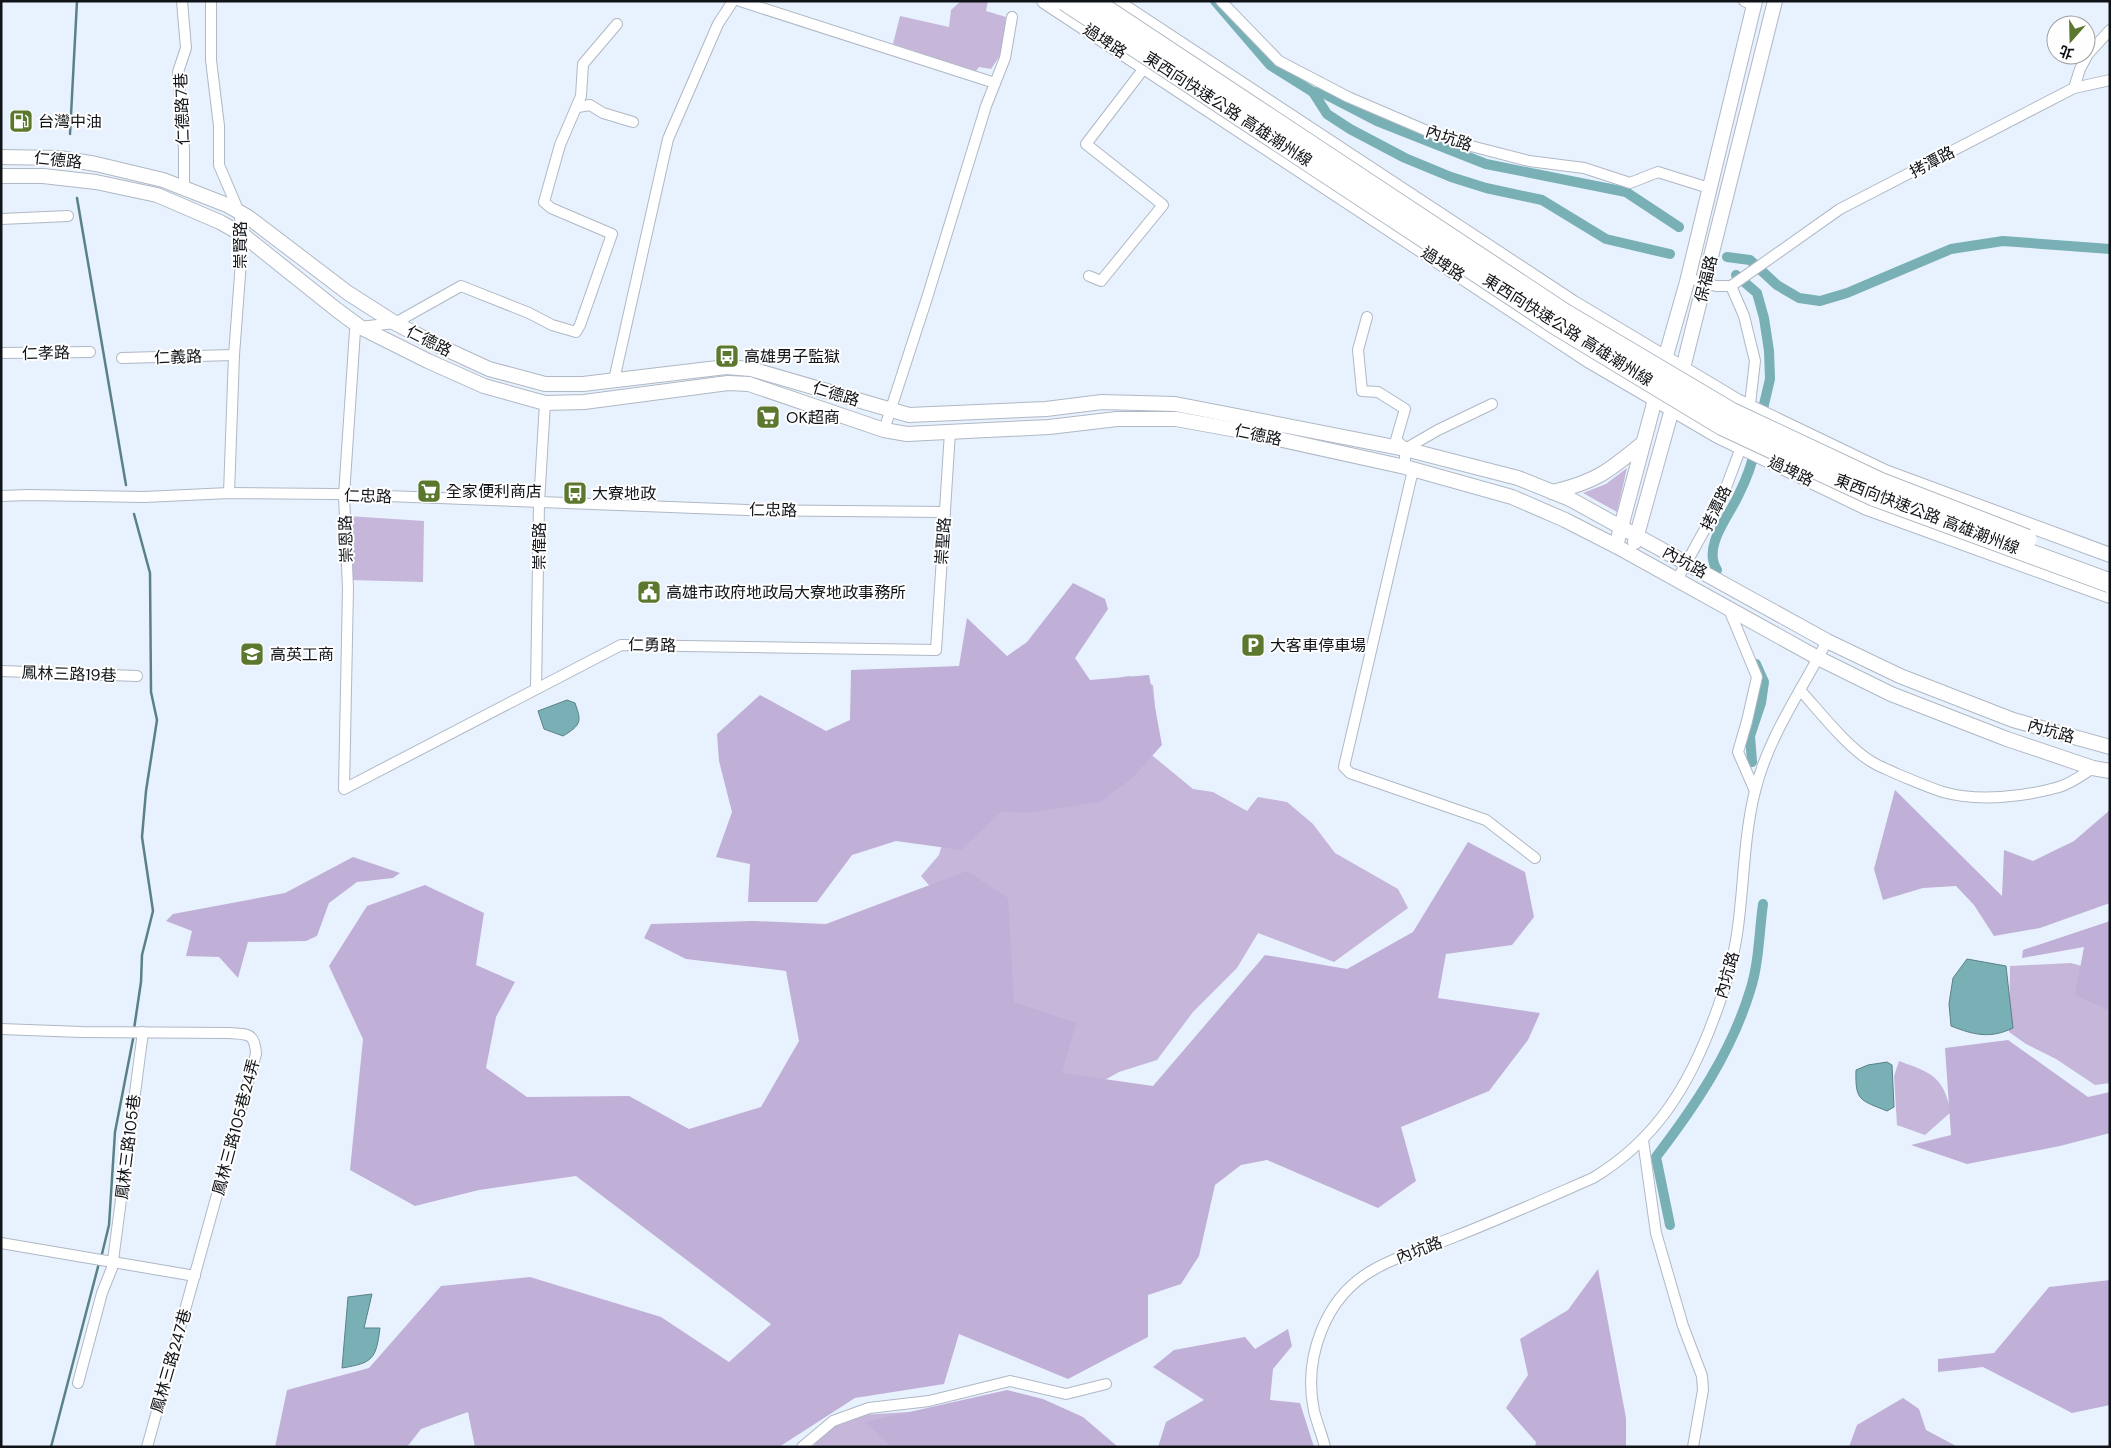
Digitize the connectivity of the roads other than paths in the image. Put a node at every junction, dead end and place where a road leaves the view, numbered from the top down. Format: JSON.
{"nodes":[{"id":1,"x":182,"y":1,"type":"edge"},
{"id":2,"x":212,"y":1,"type":"edge"},
{"id":3,"x":733,"y":1,"type":"edge"},
{"id":4,"x":740,"y":1,"type":"edge"},
{"id":5,"x":1044,"y":1,"type":"edge"},
{"id":6,"x":1065,"y":1,"type":"edge"},
{"id":7,"x":1094,"y":1,"type":"edge"},
{"id":8,"x":1115,"y":1,"type":"edge"},
{"id":9,"x":1221,"y":1,"type":"edge"},
{"id":10,"x":1775,"y":1,"type":"edge"},
{"id":11,"x":1751,"y":3,"type":"edge"},
{"id":12,"x":1012,"y":17,"type":"dead end"},
{"id":13,"x":617,"y":24,"type":"dead end"},
{"id":14,"x":2110,"y":30,"type":"edge"},
{"id":15,"x":1145,"y":67,"type":"junction"},
{"id":16,"x":2110,"y":80,"type":"edge"},
{"id":17,"x":995,"y":84,"type":"junction"},
{"id":18,"x":2074,"y":88,"type":"junction"},
{"id":19,"x":578,"y":107,"type":"junction"},
{"id":20,"x":633,"y":122,"type":"dead end"},
{"id":21,"x":1,"y":157,"type":"edge"},
{"id":22,"x":1,"y":176,"type":"edge"},
{"id":23,"x":184,"y":188,"type":"junction"},
{"id":24,"x":1709,"y":188,"type":"junction"},
{"id":25,"x":239,"y":212,"type":"junction"},
{"id":26,"x":68,"y":216,"type":"dead end"},
{"id":27,"x":1,"y":219,"type":"edge"},
{"id":28,"x":243,"y":236,"type":"junction"},
{"id":29,"x":1089,"y":276,"type":"dead end"},
{"id":30,"x":1688,"y":278,"type":"junction"},
{"id":31,"x":1704,"y":283,"type":"junction"},
{"id":32,"x":1733,"y":285,"type":"junction"},
{"id":33,"x":1367,"y":317,"type":"dead end"},
{"id":34,"x":395,"y":323,"type":"junction"},
{"id":35,"x":360,"y":327,"type":"junction"},
{"id":36,"x":90,"y":352,"type":"dead end"},
{"id":37,"x":1,"y":353,"type":"edge"},
{"id":38,"x":234,"y":355,"type":"junction"},
{"id":39,"x":122,"y":358,"type":"dead end"},
{"id":40,"x":1666,"y":358,"type":"junction"},
{"id":41,"x":1683,"y":368,"type":"junction"},
{"id":42,"x":614,"y":380,"type":"junction"},
{"id":43,"x":1655,"y":400,"type":"junction"},
{"id":44,"x":545,"y":403,"type":"junction"},
{"id":45,"x":1492,"y":404,"type":"dead end"},
{"id":46,"x":1752,"y":408,"type":"junction"},
{"id":47,"x":1672,"y":409,"type":"junction"},
{"id":48,"x":890,"y":411,"type":"junction"},
{"id":49,"x":884,"y":430,"type":"junction"},
{"id":50,"x":950,"y":432,"type":"junction"},
{"id":51,"x":1643,"y":443,"type":"junction"},
{"id":52,"x":1406,"y":449,"type":"junction"},
{"id":53,"x":1744,"y":449,"type":"junction"},
{"id":54,"x":1409,"y":469,"type":"junction"},
{"id":55,"x":1552,"y":492,"type":"junction"},
{"id":56,"x":229,"y":493,"type":"junction"},
{"id":57,"x":344,"y":494,"type":"junction"},
{"id":58,"x":1,"y":496,"type":"edge"},
{"id":59,"x":539,"y":503,"type":"junction"},
{"id":60,"x":945,"y":512,"type":"junction"},
{"id":61,"x":1621,"y":526,"type":"junction"},
{"id":62,"x":1637,"y":535,"type":"junction"},
{"id":63,"x":1616,"y":546,"type":"junction"},
{"id":64,"x":1631,"y":555,"type":"junction"},
{"id":65,"x":2110,"y":555,"type":"edge"},
{"id":66,"x":1687,"y":562,"type":"junction"},
{"id":67,"x":2110,"y":572,"type":"edge"},
{"id":68,"x":1677,"y":580,"type":"junction"},
{"id":69,"x":2110,"y":583,"type":"edge"},
{"id":70,"x":2110,"y":596,"type":"edge"},
{"id":71,"x":1728,"y":608,"type":"junction"},
{"id":72,"x":1827,"y":641,"type":"junction"},
{"id":73,"x":936,"y":650,"type":"joint"},
{"id":74,"x":1818,"y":658,"type":"junction"},
{"id":75,"x":1,"y":671,"type":"edge"},
{"id":76,"x":137,"y":676,"type":"dead end"},
{"id":77,"x":536,"y":689,"type":"junction"},
{"id":78,"x":1800,"y":690,"type":"junction"},
{"id":79,"x":2110,"y":748,"type":"edge"},
{"id":80,"x":2093,"y":768,"type":"junction"},
{"id":81,"x":2110,"y":771,"type":"edge"},
{"id":82,"x":344,"y":789,"type":"joint"},
{"id":83,"x":1755,"y":791,"type":"junction"},
{"id":84,"x":1535,"y":858,"type":"dead end"},
{"id":85,"x":1,"y":1029,"type":"edge"},
{"id":86,"x":137,"y":1032,"type":"junction"},
{"id":87,"x":1643,"y":1140,"type":"junction"},
{"id":88,"x":1,"y":1243,"type":"edge"},
{"id":89,"x":111,"y":1261,"type":"junction"},
{"id":90,"x":195,"y":1276,"type":"junction"},
{"id":91,"x":78,"y":1382,"type":"dead end"},
{"id":92,"x":1106,"y":1384,"type":"dead end"},
{"id":93,"x":147,"y":1447,"type":"edge"},
{"id":94,"x":802,"y":1447,"type":"edge"},
{"id":95,"x":1326,"y":1447,"type":"edge"},
{"id":96,"x":1693,"y":1447,"type":"edge"}],
"edges":[{"from":1,"to":23,"type":"street","name":"仁德路7巷"},
{"from":2,"to":25,"type":"street","name":"崇賢路"},
{"from":3,"to":42,"type":"street"},
{"from":4,"to":17,"type":"street"},
{"from":5,"to":15,"type":"street","name":"過埤路"},
{"from":6,"to":69,"type":"highway","name":"東西向快速公路 高雄潮州線","bridge":true},
{"from":7,"to":67,"type":"highway","name":"東西向快速公路 高雄潮州線","bridge":true},
{"from":8,"to":40,"type":"street"},
{"from":9,"to":24,"type":"street","name":"內坑路"},
{"from":10,"to":31,"type":"street","name":"保福路"},
{"from":11,"to":24,"type":"street","name":"保福路"},
{"from":12,"to":17,"type":"street"},
{"from":13,"to":19,"type":"street"},
{"from":14,"to":18,"type":"street"},
{"from":15,"to":29,"type":"street"},
{"from":15,"to":43,"type":"street","name":"過埤路"},
{"from":16,"to":18,"type":"street","name":"拷潭路"},
{"from":17,"to":48,"type":"street"},
{"from":18,"to":32,"type":"street","name":"拷潭路"},
{"from":19,"to":20,"type":"street"},
{"from":19,"to":34,"type":"street"},
{"from":21,"to":23,"type":"street","name":"仁德路"},
{"from":22,"to":28,"type":"street","name":"仁德路"},
{"from":23,"to":25,"type":"street","name":"仁德路"},
{"from":24,"to":30,"type":"street","name":"保福路"},
{"from":25,"to":28,"type":"street","name":"崇賢路"},
{"from":25,"to":34,"type":"street","name":"仁德路"},
{"from":26,"to":27,"type":"street"},
{"from":28,"to":35,"type":"street","name":"仁德路"},
{"from":28,"to":38,"type":"street","name":"崇賢路"},
{"from":30,"to":31,"type":"street"},
{"from":30,"to":40,"type":"street","name":"保福路"},
{"from":31,"to":32,"type":"street"},
{"from":31,"to":41,"type":"street","name":"保福路"},
{"from":32,"to":46,"type":"street","name":"拷潭路"},
{"from":33,"to":52,"type":"street"},
{"from":34,"to":35,"type":"street"},
{"from":34,"to":42,"type":"street","name":"仁德路"},
{"from":35,"to":44,"type":"street","name":"仁德路"},
{"from":35,"to":57,"type":"street","name":"崇恩路"},
{"from":36,"to":37,"type":"street","name":"仁孝路"},
{"from":38,"to":39,"type":"street","name":"仁義路"},
{"from":38,"to":56,"type":"street","name":"崇賢路"},
{"from":40,"to":41,"type":"street"},
{"from":40,"to":43,"type":"street","name":"保福路"},
{"from":41,"to":46,"type":"street"},
{"from":41,"to":47,"type":"street","name":"保福路"},
{"from":42,"to":48,"type":"street","name":"仁德路"},
{"from":43,"to":47,"type":"street","name":"過埤路"},
{"from":43,"to":51,"type":"street","name":"保福路"},
{"from":44,"to":49,"type":"street","name":"仁德路"},
{"from":44,"to":59,"type":"street","name":"崇偉路"},
{"from":45,"to":52,"type":"street"},
{"from":46,"to":53,"type":"street","name":"拷潭路"},
{"from":46,"to":65,"type":"street"},
{"from":47,"to":53,"type":"street","name":"過埤路"},
{"from":47,"to":62,"type":"street","name":"保福路"},
{"from":48,"to":49,"type":"street"},
{"from":48,"to":52,"type":"street","name":"仁德路"},
{"from":49,"to":50,"type":"street","name":"仁德路"},
{"from":50,"to":54,"type":"street","name":"仁德路"},
{"from":50,"to":60,"type":"street","name":"崇聖路"},
{"from":51,"to":55,"type":"street"},
{"from":51,"to":61,"type":"street","name":"保福路"},
{"from":52,"to":54,"type":"street"},
{"from":52,"to":55,"type":"street","name":"仁德路"},
{"from":53,"to":66,"type":"street","name":"拷潭路"},
{"from":53,"to":70,"type":"street","name":"過埤路"},
{"from":54,"to":63,"type":"street","name":"仁德路"},
{"from":54,"to":84,"type":"street"},
{"from":55,"to":61,"type":"street","name":"仁德路"},
{"from":56,"to":57,"type":"street","name":"仁忠路"},
{"from":56,"to":58,"type":"street","name":"仁忠路"},
{"from":57,"to":59,"type":"street","name":"仁忠路"},
{"from":57,"to":82,"type":"street","name":"崇恩路"},
{"from":59,"to":60,"type":"street","name":"仁忠路"},
{"from":59,"to":77,"type":"street","name":"崇偉路"},
{"from":60,"to":73,"type":"street","name":"崇聖路"},
{"from":61,"to":62,"type":"street","name":"內坑路"},
{"from":61,"to":63,"type":"street","name":"保福路"},
{"from":62,"to":64,"type":"street","name":"保福路"},
{"from":62,"to":66,"type":"street","name":"內坑路"},
{"from":63,"to":64,"type":"street","name":"內坑路"},
{"from":64,"to":68,"type":"street","name":"內坑路"},
{"from":66,"to":68,"type":"street","name":"拷潭路"},
{"from":66,"to":72,"type":"street","name":"內坑路"},
{"from":68,"to":71,"type":"street","name":"內坑路"},
{"from":71,"to":74,"type":"street","name":"內坑路"},
{"from":71,"to":83,"type":"street"},
{"from":72,"to":74,"type":"street","name":"內坑路"},
{"from":72,"to":79,"type":"street","name":"內坑路"},
{"from":73,"to":77,"type":"street","name":"仁勇路"},
{"from":74,"to":78,"type":"street","name":"內坑路"},
{"from":74,"to":80,"type":"street","name":"內坑路"},
{"from":75,"to":76,"type":"street","name":"鳳林三路19巷"},
{"from":77,"to":82,"type":"street","name":"仁勇路"},
{"from":78,"to":80,"type":"street"},
{"from":78,"to":83,"type":"street","name":"內坑路"},
{"from":80,"to":81,"type":"street","name":"內坑路"},
{"from":83,"to":87,"type":"street","name":"內坑路"},
{"from":85,"to":86,"type":"street"},
{"from":86,"to":89,"type":"street","name":"鳳林三路105巷"},
{"from":86,"to":90,"type":"street","name":"鳳林三路105巷24弄"},
{"from":87,"to":95,"type":"street","name":"內坑路"},
{"from":87,"to":96,"type":"street"},
{"from":88,"to":89,"type":"street"},
{"from":89,"to":90,"type":"street"},
{"from":89,"to":91,"type":"street","name":"鳳林三路105巷"},
{"from":90,"to":93,"type":"street","name":"鳳林三路247巷"},
{"from":92,"to":94,"type":"street"}]}
